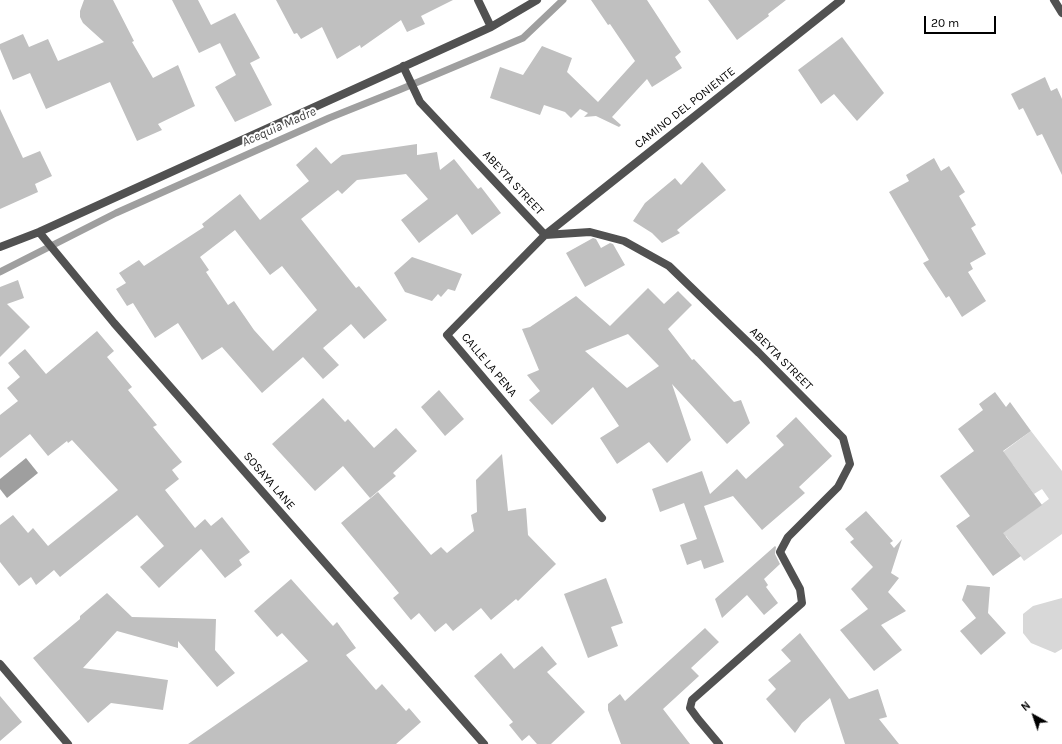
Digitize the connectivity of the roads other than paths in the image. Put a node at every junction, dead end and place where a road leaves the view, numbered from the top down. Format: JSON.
{"nodes":[{"id":1,"x":478,"y":0,"type":"edge"},
{"id":2,"x":537,"y":0,"type":"edge"},
{"id":3,"x":841,"y":0,"type":"edge"},
{"id":4,"x":1054,"y":0,"type":"edge"},
{"id":5,"x":1062,"y":12,"type":"edge"},
{"id":6,"x":491,"y":27,"type":"junction"},
{"id":7,"x":403,"y":66,"type":"junction"},
{"id":8,"x":39,"y":232,"type":"junction"},
{"id":9,"x":545,"y":235,"type":"junction"},
{"id":10,"x":0,"y":247,"type":"edge"},
{"id":11,"x":602,"y":518,"type":"dead end"},
{"id":12,"x":0,"y":664,"type":"edge"},
{"id":13,"x":68,"y":744,"type":"edge"},
{"id":14,"x":484,"y":744,"type":"edge"},
{"id":15,"x":719,"y":744,"type":"edge"}],
"edges":[{"from":1,"to":6,"type":"street"},
{"from":2,"to":6,"type":"street"},
{"from":3,"to":9,"type":"street","name":"CAMINO DEL PONIENTE"},
{"from":4,"to":5,"type":"street"},
{"from":6,"to":7,"type":"street"},
{"from":7,"to":8,"type":"street"},
{"from":7,"to":9,"type":"street","name":"ABEYTA STREET"},
{"from":8,"to":10,"type":"street"},
{"from":8,"to":14,"type":"street","name":"SOSAYA LANE"},
{"from":9,"to":11,"type":"street","name":"CALLE LA PENA"},
{"from":9,"to":15,"type":"street","name":"ABEYTA STREET"},
{"from":12,"to":13,"type":"street"}]}
